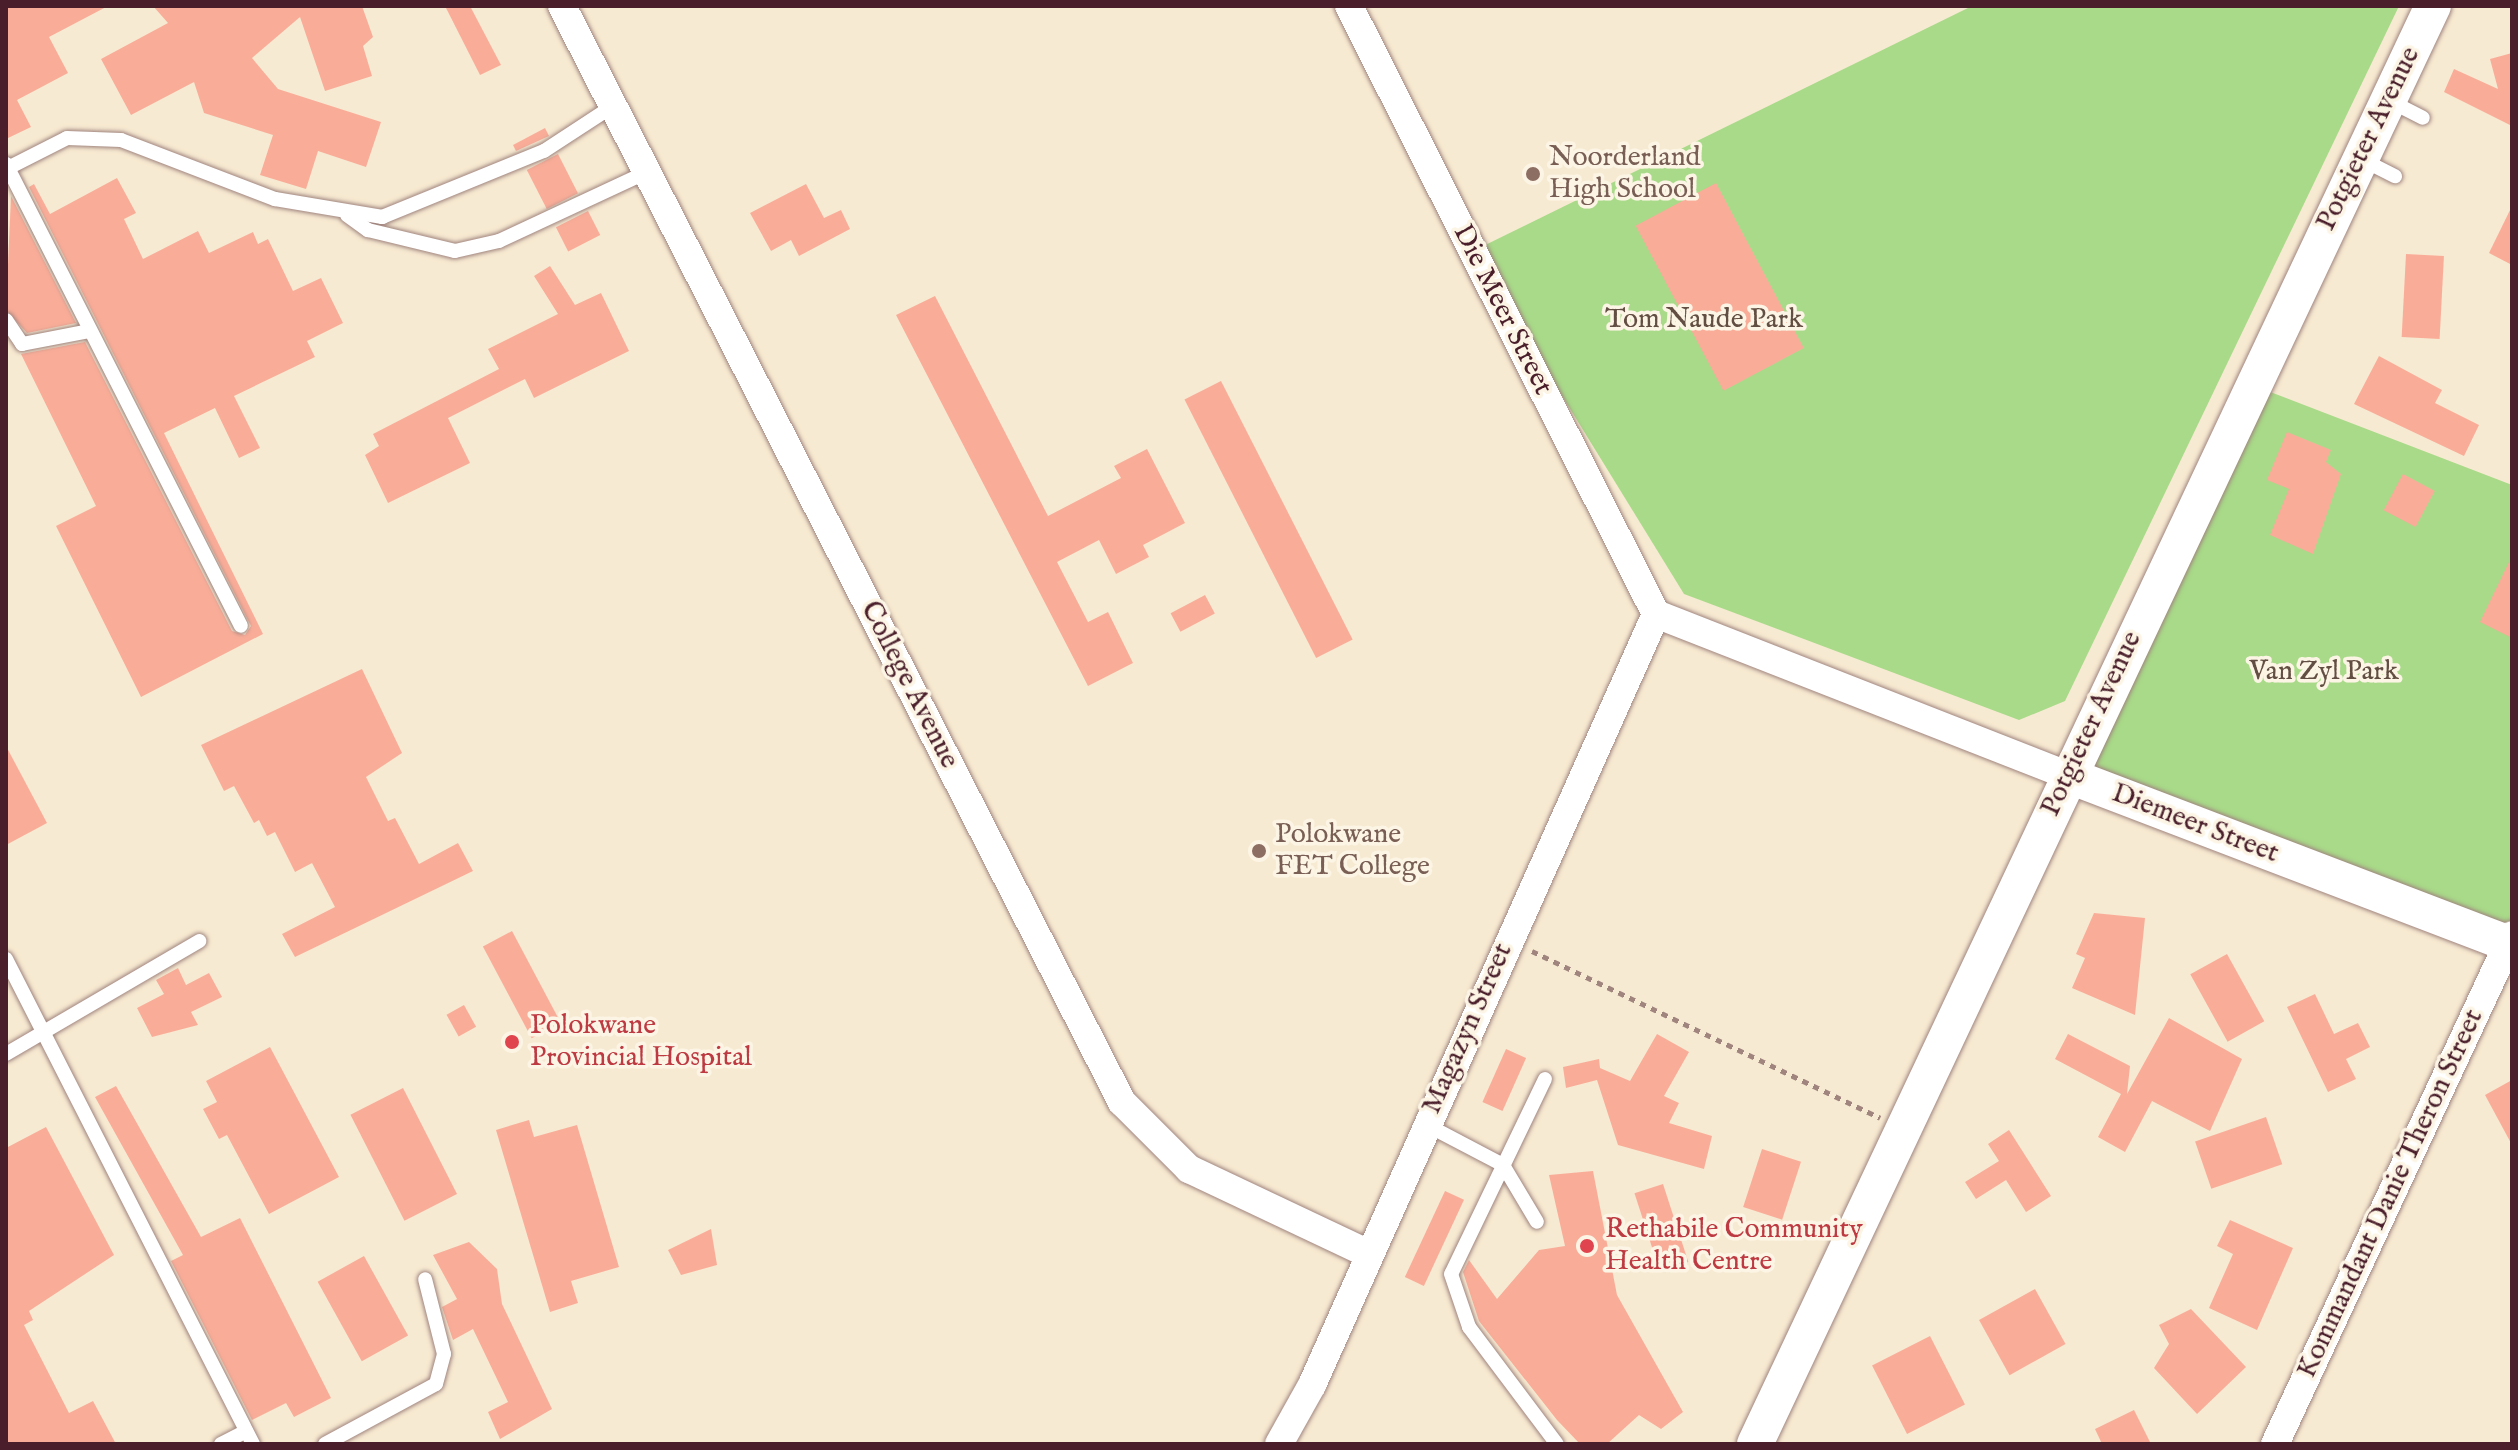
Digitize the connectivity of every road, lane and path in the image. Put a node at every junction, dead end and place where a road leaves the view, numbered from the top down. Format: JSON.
{"nodes":[{"id":1,"x":562,"y":6,"type":"edge"},
{"id":2,"x":1349,"y":6,"type":"edge"},
{"id":3,"x":2433,"y":6,"type":"edge"},
{"id":4,"x":2388,"y":100,"type":"junction"},
{"id":5,"x":613,"y":106,"type":"junction"},
{"id":6,"x":2423,"y":118,"type":"dead end"},
{"id":7,"x":2359,"y":158,"type":"junction"},
{"id":8,"x":7,"y":167,"type":"edge"},
{"id":9,"x":647,"y":172,"type":"junction"},
{"id":10,"x":2395,"y":176,"type":"dead end"},
{"id":11,"x":347,"y":215,"type":"junction"},
{"id":12,"x":6,"y":320,"type":"edge"},
{"id":13,"x":89,"y":331,"type":"junction"},
{"id":14,"x":1656,"y":614,"type":"junction"},
{"id":15,"x":241,"y":626,"type":"dead end"},
{"id":16,"x":2067,"y":775,"type":"junction"},
{"id":17,"x":1509,"y":940,"type":"junction"},
{"id":18,"x":199,"y":941,"type":"dead end"},
{"id":19,"x":2511,"y":941,"type":"edge"},
{"id":20,"x":6,"y":959,"type":"edge"},
{"id":21,"x":47,"y":1034,"type":"junction"},
{"id":22,"x":6,"y":1054,"type":"edge"},
{"id":23,"x":1545,"y":1079,"type":"dead end"},
{"id":24,"x":1425,"y":1124,"type":"junction"},
{"id":25,"x":1902,"y":1128,"type":"junction"},
{"id":26,"x":1503,"y":1165,"type":"junction"},
{"id":27,"x":1537,"y":1222,"type":"dead end"},
{"id":28,"x":1369,"y":1254,"type":"junction"},
{"id":29,"x":425,"y":1279,"type":"dead end"},
{"id":30,"x":250,"y":1438,"type":"edge"},
{"id":31,"x":221,"y":1444,"type":"edge"},
{"id":32,"x":325,"y":1444,"type":"edge"},
{"id":33,"x":1279,"y":1444,"type":"edge"},
{"id":34,"x":1557,"y":1444,"type":"edge"},
{"id":35,"x":1755,"y":1444,"type":"edge"},
{"id":36,"x":2275,"y":1444,"type":"edge"}],
"edges":[{"from":1,"to":5,"type":"street","name":"College Avenue"},
{"from":2,"to":14,"type":"street","name":"Die Meer Street"},
{"from":3,"to":4,"type":"street","name":"Potgieter Avenue"},
{"from":4,"to":6,"type":"lane"},
{"from":4,"to":7,"type":"street","name":"Potgieter Avenue"},
{"from":5,"to":9,"type":"street","name":"College Avenue"},
{"from":5,"to":11,"type":"lane"},
{"from":7,"to":10,"type":"lane"},
{"from":7,"to":16,"type":"street","name":"Potgieter Avenue"},
{"from":8,"to":11,"type":"lane"},
{"from":8,"to":13,"type":"lane"},
{"from":9,"to":11,"type":"lane"},
{"from":9,"to":28,"type":"street","name":"College Avenue"},
{"from":12,"to":13,"type":"lane"},
{"from":13,"to":15,"type":"lane"},
{"from":14,"to":16,"type":"street","name":"Diemeer Street"},
{"from":14,"to":17,"type":"street","name":"Magazyn Street"},
{"from":16,"to":19,"type":"street","name":"Diemeer Street"},
{"from":16,"to":25,"type":"street","name":"Potgieter Avenue"},
{"from":17,"to":24,"type":"street","name":"Magazyn Street"},
{"from":17,"to":25,"type":"path"},
{"from":18,"to":21,"type":"lane"},
{"from":19,"to":36,"type":"street","name":"Kommandant Danie Theron Street"},
{"from":20,"to":21,"type":"lane"},
{"from":21,"to":22,"type":"lane"},
{"from":21,"to":30,"type":"lane"},
{"from":23,"to":26,"type":"lane"},
{"from":24,"to":26,"type":"lane"},
{"from":24,"to":28,"type":"street","name":"Magazyn Street"},
{"from":25,"to":35,"type":"street","name":"Potgieter Avenue"},
{"from":26,"to":27,"type":"lane"},
{"from":26,"to":34,"type":"lane"},
{"from":28,"to":33,"type":"street","name":"Magazyn Street"},
{"from":29,"to":32,"type":"lane"},
{"from":30,"to":31,"type":"lane"}]}
